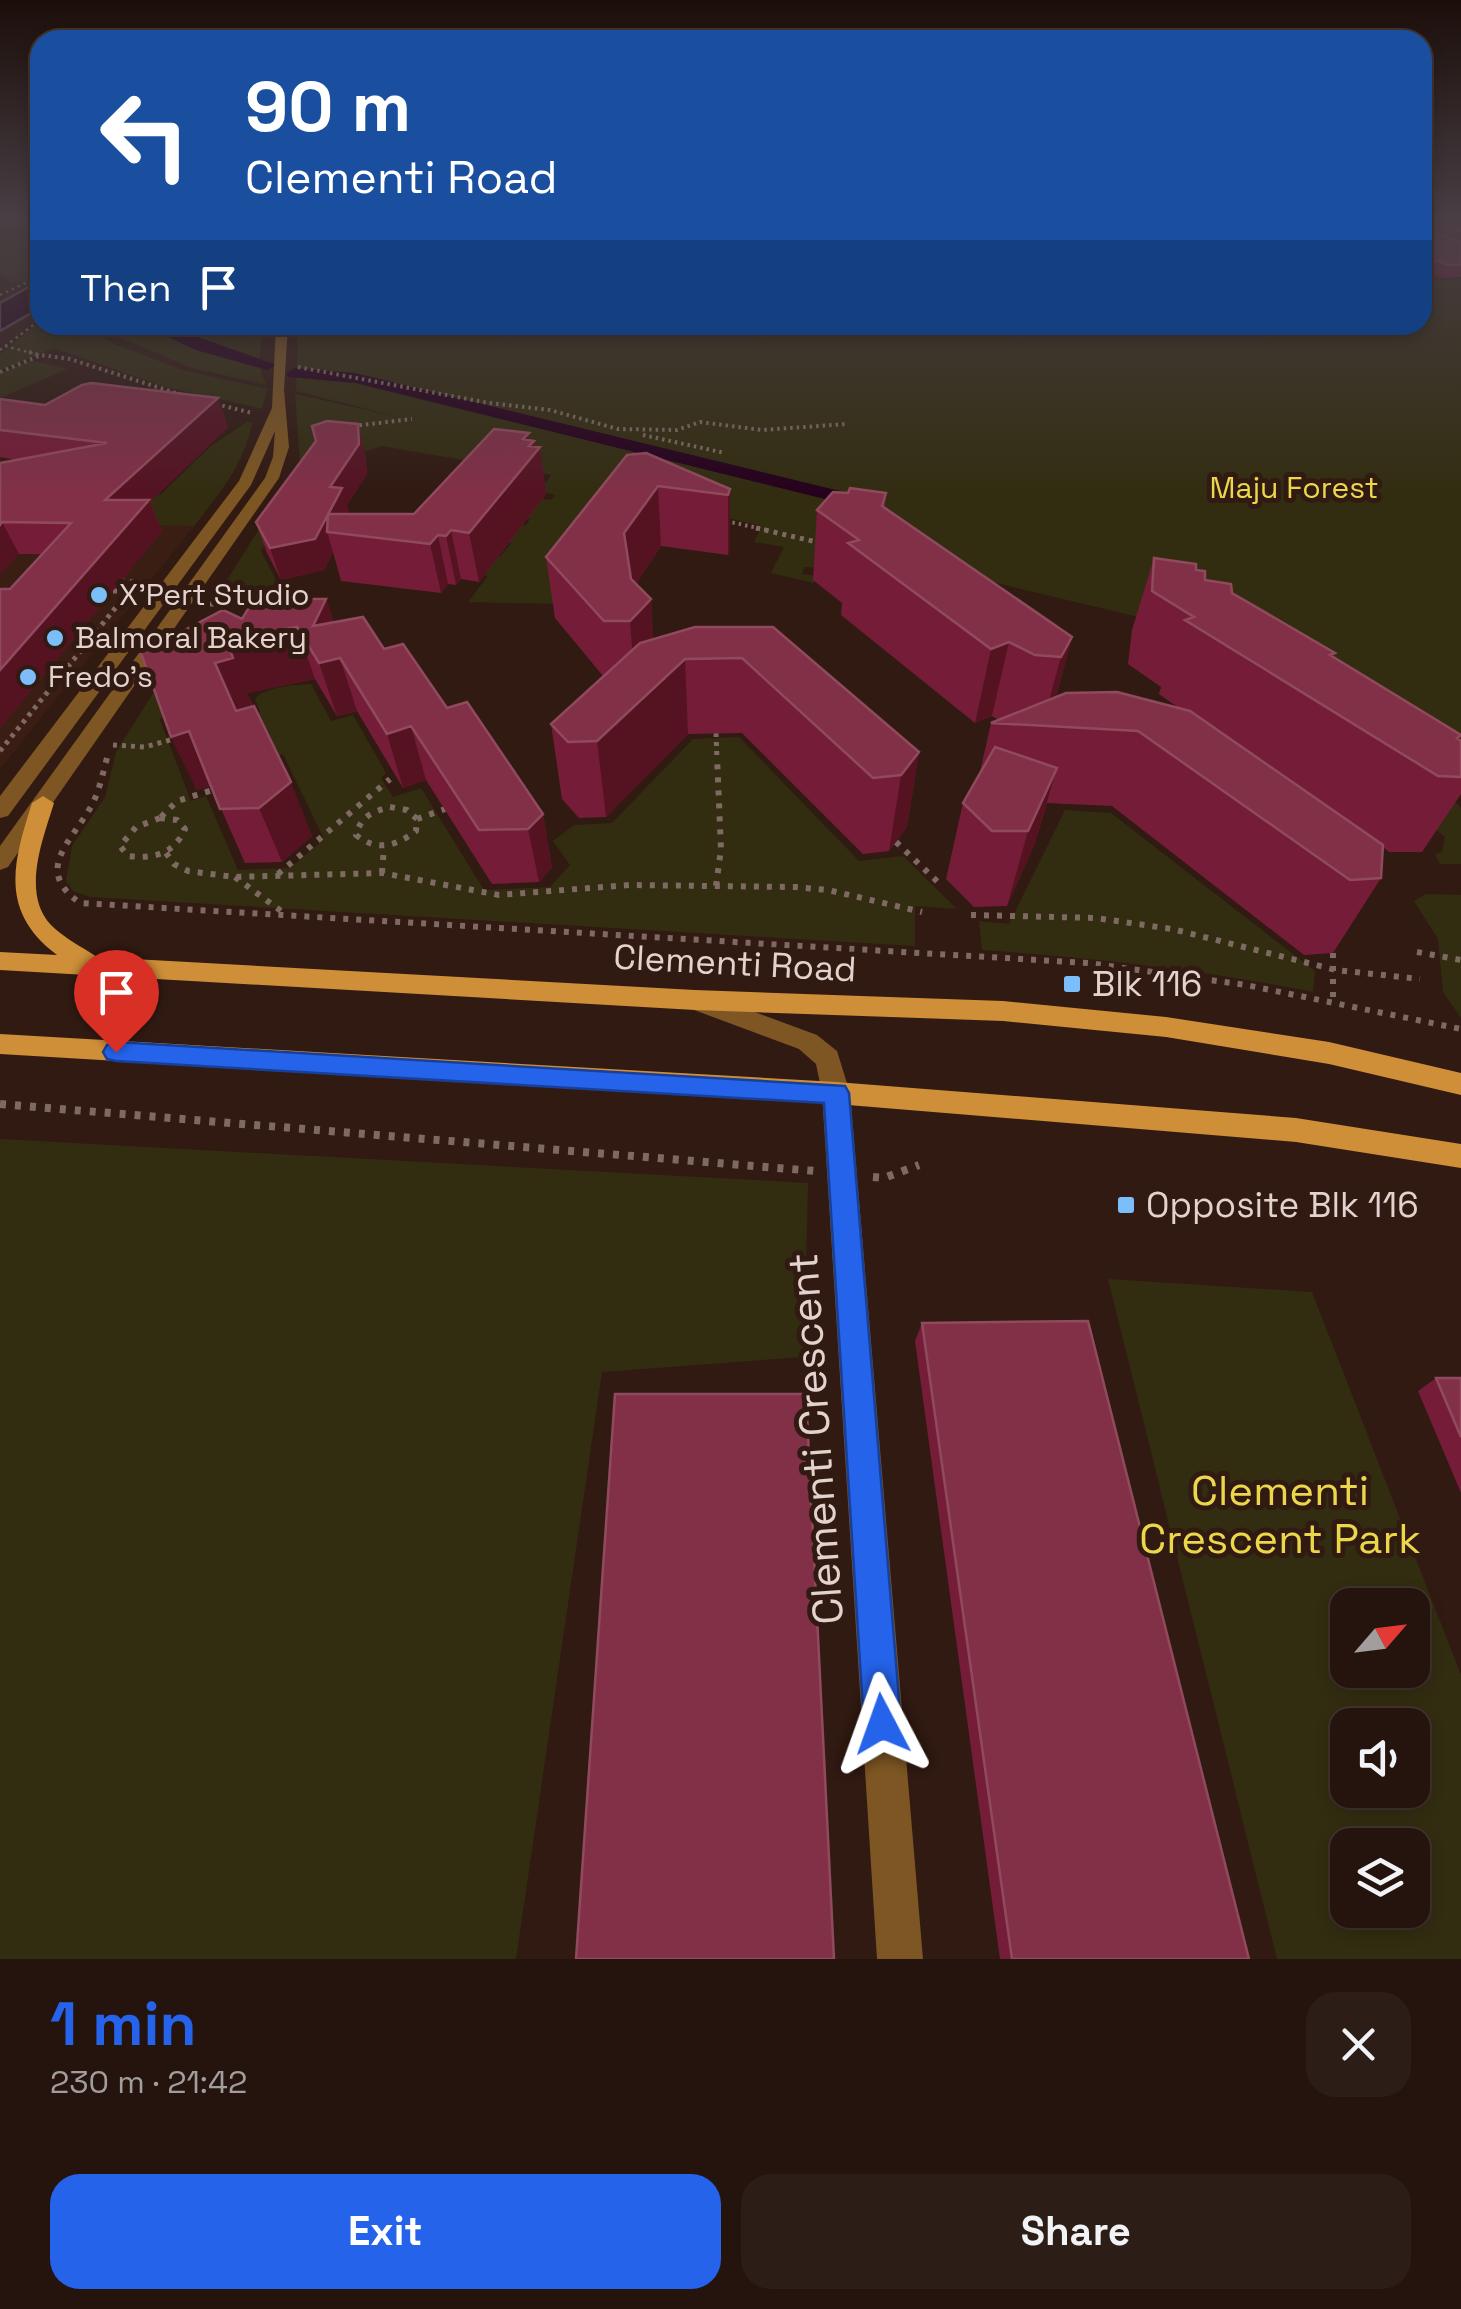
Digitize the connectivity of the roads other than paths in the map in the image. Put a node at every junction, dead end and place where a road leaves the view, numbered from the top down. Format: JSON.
{"nodes":[{"id":1,"x":281,"y":335,"type":"edge"},
{"id":2,"x":275,"y":409,"type":"junction"},
{"id":3,"x":43,"y":802,"type":"junction"},
{"id":4,"x":0,"y":810,"type":"edge"},
{"id":5,"x":0,"y":862,"type":"edge"},
{"id":6,"x":0,"y":961,"type":"edge"},
{"id":7,"x":91,"y":967,"type":"junction"},
{"id":8,"x":695,"y":1000,"type":"junction"},
{"id":9,"x":0,"y":1044,"type":"edge"},
{"id":10,"x":1461,"y":1084,"type":"edge"},
{"id":11,"x":836,"y":1093,"type":"junction"},
{"id":12,"x":1461,"y":1156,"type":"edge"},
{"id":13,"x":900,"y":1959,"type":"edge"}],
"edges":[{"from":1,"to":2,"type":"street"},
{"from":2,"to":3,"type":"street"},
{"from":2,"to":4,"type":"street"},
{"from":3,"to":5,"type":"street"},
{"from":3,"to":7,"type":"main road"},
{"from":6,"to":7,"type":"main road","name":"Clementi Road"},
{"from":7,"to":8,"type":"main road","name":"Clementi Road"},
{"from":8,"to":10,"type":"main road","name":"Clementi Road"},
{"from":8,"to":11,"type":"street","name":"Clementi Crescent"},
{"from":9,"to":11,"type":"main road"},
{"from":11,"to":12,"type":"main road"},
{"from":11,"to":13,"type":"street","name":"Clementi Crescent"}]}
